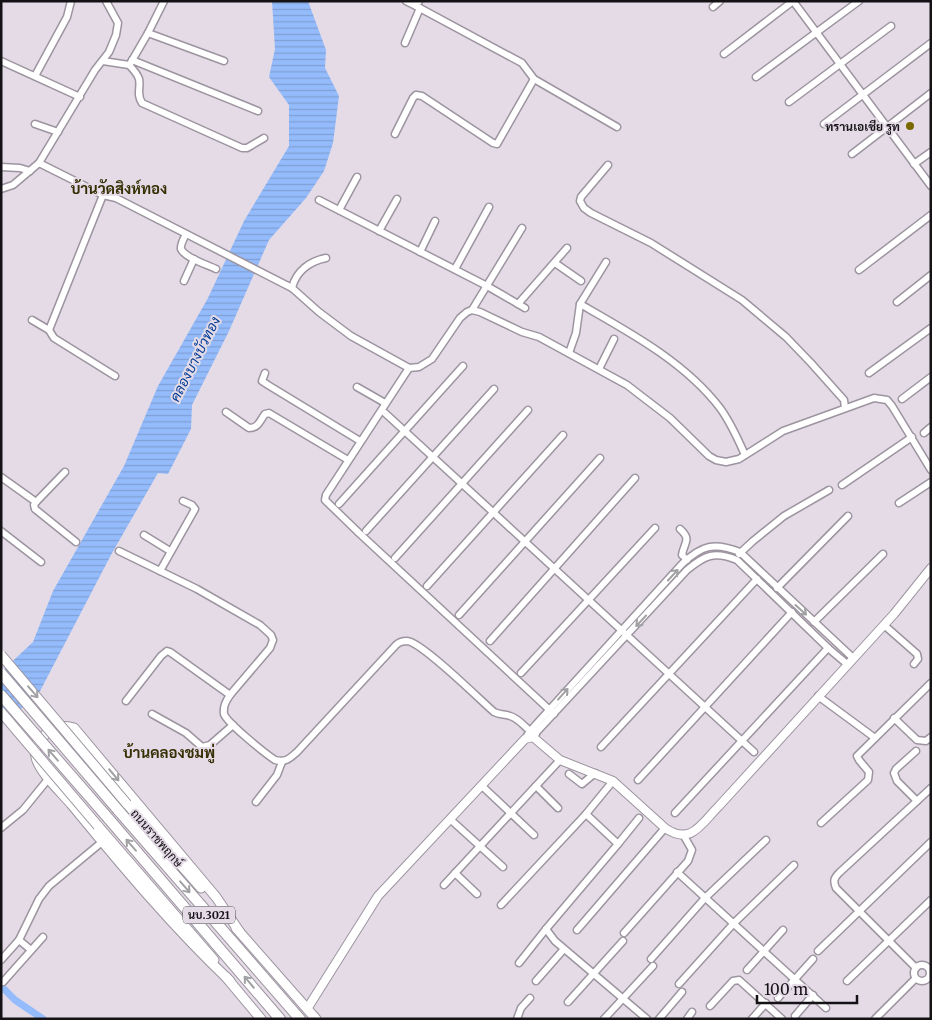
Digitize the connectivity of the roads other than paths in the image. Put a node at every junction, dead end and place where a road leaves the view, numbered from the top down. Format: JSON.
{"nodes":[{"id":1,"x":71,"y":1,"type":"edge"},
{"id":2,"x":106,"y":1,"type":"edge"},
{"id":3,"x":164,"y":1,"type":"edge"},
{"id":4,"x":406,"y":1,"type":"edge"},
{"id":5,"x":720,"y":1,"type":"edge"},
{"id":6,"x":793,"y":1,"type":"edge"},
{"id":7,"x":859,"y":1,"type":"edge"},
{"id":8,"x":418,"y":5,"type":"edge"},
{"id":9,"x":713,"y":6,"type":"dead end"},
{"id":10,"x":891,"y":26,"type":"dead end"},
{"id":11,"x":148,"y":33,"type":"junction"},
{"id":12,"x":816,"y":33,"type":"junction"},
{"id":13,"x":405,"y":43,"type":"dead end"},
{"id":14,"x":931,"y":43,"type":"edge"},
{"id":15,"x":724,"y":54,"type":"dead end"},
{"id":16,"x":1,"y":61,"type":"edge"},
{"id":17,"x":103,"y":61,"type":"junction"},
{"id":18,"x":224,"y":61,"type":"dead end"},
{"id":19,"x":130,"y":63,"type":"junction"},
{"id":20,"x":840,"y":64,"type":"junction"},
{"id":21,"x":35,"y":76,"type":"junction"},
{"id":22,"x":756,"y":77,"type":"dead end"},
{"id":23,"x":534,"y":79,"type":"junction"},
{"id":24,"x":931,"y":93,"type":"edge"},
{"id":25,"x":863,"y":95,"type":"junction"},
{"id":26,"x":80,"y":97,"type":"junction"},
{"id":27,"x":789,"y":102,"type":"dead end"},
{"id":28,"x":258,"y":112,"type":"dead end"},
{"id":29,"x":35,"y":124,"type":"dead end"},
{"id":30,"x":824,"y":124,"type":"dead end"},
{"id":31,"x":617,"y":127,"type":"dead end"},
{"id":32,"x":887,"y":128,"type":"junction"},
{"id":33,"x":58,"y":132,"type":"junction"},
{"id":34,"x":396,"y":134,"type":"dead end"},
{"id":35,"x":264,"y":138,"type":"dead end"},
{"id":36,"x":931,"y":152,"type":"edge"},
{"id":37,"x":852,"y":154,"type":"dead end"},
{"id":38,"x":39,"y":163,"type":"junction"},
{"id":39,"x":914,"y":164,"type":"junction"},
{"id":40,"x":608,"y":165,"type":"dead end"},
{"id":41,"x":1,"y":167,"type":"edge"},
{"id":42,"x":30,"y":171,"type":"junction"},
{"id":43,"x":357,"y":177,"type":"dead end"},
{"id":44,"x":931,"y":186,"type":"edge"},
{"id":45,"x":1,"y":189,"type":"edge"},
{"id":46,"x":104,"y":195,"type":"junction"},
{"id":47,"x":397,"y":199,"type":"dead end"},
{"id":48,"x":319,"y":200,"type":"dead end"},
{"id":49,"x":489,"y":206,"type":"dead end"},
{"id":50,"x":339,"y":210,"type":"junction"},
{"id":51,"x":931,"y":215,"type":"edge"},
{"id":52,"x":435,"y":221,"type":"dead end"},
{"id":53,"x":522,"y":228,"type":"dead end"},
{"id":54,"x":379,"y":231,"type":"junction"},
{"id":55,"x":186,"y":234,"type":"junction"},
{"id":56,"x":568,"y":248,"type":"dead end"},
{"id":57,"x":420,"y":252,"type":"junction"},
{"id":58,"x":326,"y":258,"type":"dead end"},
{"id":59,"x":194,"y":259,"type":"junction"},
{"id":60,"x":606,"y":262,"type":"dead end"},
{"id":61,"x":554,"y":263,"type":"junction"},
{"id":62,"x":216,"y":269,"type":"dead end"},
{"id":63,"x":454,"y":269,"type":"junction"},
{"id":64,"x":859,"y":270,"type":"dead end"},
{"id":65,"x":931,"y":275,"type":"edge"},
{"id":66,"x":184,"y":281,"type":"dead end"},
{"id":67,"x":581,"y":281,"type":"dead end"},
{"id":68,"x":487,"y":286,"type":"junction"},
{"id":69,"x":292,"y":288,"type":"junction"},
{"id":70,"x":897,"y":302,"type":"dead end"},
{"id":71,"x":580,"y":304,"type":"junction"},
{"id":72,"x":472,"y":310,"type":"junction"},
{"id":73,"x":32,"y":320,"type":"dead end"},
{"id":74,"x":931,"y":328,"type":"edge"},
{"id":75,"x":48,"y":330,"type":"junction"},
{"id":76,"x":614,"y":339,"type":"dead end"},
{"id":77,"x":569,"y":353,"type":"junction"},
{"id":78,"x":463,"y":366,"type":"dead end"},
{"id":79,"x":409,"y":368,"type":"junction"},
{"id":80,"x":599,"y":368,"type":"junction"},
{"id":81,"x":265,"y":373,"type":"dead end"},
{"id":82,"x":869,"y":373,"type":"dead end"},
{"id":83,"x":116,"y":376,"type":"dead end"},
{"id":84,"x":931,"y":377,"type":"edge"},
{"id":85,"x":357,"y":387,"type":"dead end"},
{"id":86,"x":494,"y":389,"type":"dead end"},
{"id":87,"x":902,"y":399,"type":"dead end"},
{"id":88,"x":385,"y":403,"type":"junction"},
{"id":89,"x":846,"y":408,"type":"junction"},
{"id":90,"x":528,"y":410,"type":"dead end"},
{"id":91,"x":226,"y":412,"type":"dead end"},
{"id":92,"x":385,"y":414,"type":"dead end"},
{"id":93,"x":931,"y":427,"type":"edge"},
{"id":94,"x":405,"y":431,"type":"junction"},
{"id":95,"x":924,"y":433,"type":"dead end"},
{"id":96,"x":563,"y":435,"type":"dead end"},
{"id":97,"x":912,"y":437,"type":"junction"},
{"id":98,"x":360,"y":440,"type":"junction"},
{"id":99,"x":746,"y":455,"type":"junction"},
{"id":100,"x":433,"y":457,"type":"junction"},
{"id":101,"x":600,"y":458,"type":"dead end"},
{"id":102,"x":348,"y":460,"type":"junction"},
{"id":103,"x":931,"y":470,"type":"edge"},
{"id":104,"x":65,"y":472,"type":"dead end"},
{"id":105,"x":1,"y":477,"type":"edge"},
{"id":106,"x":635,"y":478,"type":"dead end"},
{"id":107,"x":931,"y":482,"type":"edge"},
{"id":108,"x":462,"y":483,"type":"junction"},
{"id":109,"x":842,"y":485,"type":"dead end"},
{"id":110,"x":829,"y":490,"type":"dead end"},
{"id":111,"x":183,"y":501,"type":"dead end"},
{"id":112,"x":36,"y":502,"type":"junction"},
{"id":113,"x":899,"y":503,"type":"dead end"},
{"id":114,"x":339,"y":504,"type":"dead end"},
{"id":115,"x":494,"y":512,"type":"junction"},
{"id":116,"x":848,"y":516,"type":"dead end"},
{"id":117,"x":655,"y":528,"type":"dead end"},
{"id":118,"x":680,"y":530,"type":"dead end"},
{"id":119,"x":1,"y":531,"type":"edge"},
{"id":120,"x":366,"y":531,"type":"dead end"},
{"id":121,"x":144,"y":535,"type":"dead end"},
{"id":122,"x":525,"y":541,"type":"junction"},
{"id":123,"x":76,"y":542,"type":"dead end"},
{"id":124,"x":119,"y":551,"type":"dead end"},
{"id":125,"x":170,"y":551,"type":"junction"},
{"id":126,"x":740,"y":552,"type":"junction"},
{"id":127,"x":883,"y":554,"type":"dead end"},
{"id":128,"x":395,"y":558,"type":"dead end"},
{"id":129,"x":687,"y":560,"type":"junction"},
{"id":130,"x":737,"y":560,"type":"junction"},
{"id":131,"x":41,"y":562,"type":"dead end"},
{"id":132,"x":554,"y":568,"type":"junction"},
{"id":133,"x":931,"y":568,"type":"edge"},
{"id":134,"x":160,"y":571,"type":"junction"},
{"id":135,"x":757,"y":579,"type":"junction"},
{"id":136,"x":428,"y":586,"type":"dead end"},
{"id":137,"x":778,"y":588,"type":"junction"},
{"id":138,"x":588,"y":600,"type":"junction"},
{"id":139,"x":792,"y":612,"type":"junction"},
{"id":140,"x":460,"y":615,"type":"dead end"},
{"id":141,"x":814,"y":622,"type":"junction"},
{"id":142,"x":884,"y":626,"type":"junction"},
{"id":143,"x":621,"y":630,"type":"junction"},
{"id":144,"x":628,"y":635,"type":"junction"},
{"id":145,"x":490,"y":641,"type":"dead end"},
{"id":146,"x":828,"y":648,"type":"junction"},
{"id":147,"x":1,"y":655,"type":"edge"},
{"id":148,"x":850,"y":661,"type":"junction"},
{"id":149,"x":914,"y":664,"type":"dead end"},
{"id":150,"x":1,"y":673,"type":"edge"},
{"id":151,"x":521,"y":673,"type":"dead end"},
{"id":152,"x":668,"y":674,"type":"junction"},
{"id":153,"x":931,"y":682,"type":"edge"},
{"id":154,"x":1,"y":695,"type":"edge"},
{"id":155,"x":230,"y":695,"type":"junction"},
{"id":156,"x":818,"y":696,"type":"junction"},
{"id":157,"x":126,"y":701,"type":"dead end"},
{"id":158,"x":704,"y":708,"type":"junction"},
{"id":159,"x":1,"y":712,"type":"edge"},
{"id":160,"x":552,"y":712,"type":"junction"},
{"id":161,"x":152,"y":714,"type":"dead end"},
{"id":162,"x":894,"y":718,"type":"junction"},
{"id":163,"x":233,"y":725,"type":"junction"},
{"id":164,"x":531,"y":735,"type":"junction"},
{"id":165,"x":931,"y":737,"type":"edge"},
{"id":166,"x":875,"y":738,"type":"junction"},
{"id":167,"x":742,"y":742,"type":"junction"},
{"id":168,"x":601,"y":747,"type":"dead end"},
{"id":169,"x":754,"y":752,"type":"dead end"},
{"id":170,"x":916,"y":752,"type":"dead end"},
{"id":171,"x":560,"y":760,"type":"junction"},
{"id":172,"x":282,"y":762,"type":"junction"},
{"id":173,"x":595,"y":773,"type":"junction"},
{"id":174,"x":569,"y":774,"type":"dead end"},
{"id":175,"x":49,"y":778,"type":"junction"},
{"id":176,"x":638,"y":780,"type":"dead end"},
{"id":177,"x":613,"y":781,"type":"junction"},
{"id":178,"x":482,"y":786,"type":"junction"},
{"id":179,"x":536,"y":786,"type":"junction"},
{"id":180,"x":931,"y":788,"type":"edge"},
{"id":181,"x":917,"y":801,"type":"junction"},
{"id":182,"x":256,"y":802,"type":"dead end"},
{"id":183,"x":123,"y":807,"type":"junction"},
{"id":184,"x":558,"y":808,"type":"dead end"},
{"id":185,"x":511,"y":813,"type":"junction"},
{"id":186,"x":586,"y":814,"type":"junction"},
{"id":187,"x":675,"y":814,"type":"dead end"},
{"id":188,"x":640,"y":818,"type":"dead end"},
{"id":189,"x":451,"y":820,"type":"junction"},
{"id":190,"x":821,"y":823,"type":"dead end"},
{"id":191,"x":1,"y":828,"type":"edge"},
{"id":192,"x":665,"y":828,"type":"junction"},
{"id":193,"x":534,"y":835,"type":"dead end"},
{"id":194,"x":684,"y":836,"type":"junction"},
{"id":195,"x":766,"y":840,"type":"dead end"},
{"id":196,"x":102,"y":842,"type":"junction"},
{"id":197,"x":931,"y":842,"type":"edge"},
{"id":198,"x":618,"y":844,"type":"junction"},
{"id":199,"x":480,"y":847,"type":"junction"},
{"id":200,"x":794,"y":865,"type":"dead end"},
{"id":201,"x":503,"y":867,"type":"dead end"},
{"id":202,"x":677,"y":872,"type":"junction"},
{"id":203,"x":455,"y":873,"type":"junction"},
{"id":204,"x":444,"y":885,"type":"dead end"},
{"id":205,"x":477,"y":894,"type":"dead end"},
{"id":206,"x":705,"y":898,"type":"junction"},
{"id":207,"x":931,"y":900,"type":"edge"},
{"id":208,"x":501,"y":905,"type":"dead end"},
{"id":209,"x":858,"y":911,"type":"junction"},
{"id":210,"x":734,"y":923,"type":"junction"},
{"id":211,"x":546,"y":929,"type":"junction"},
{"id":212,"x":577,"y":930,"type":"dead end"},
{"id":213,"x":783,"y":930,"type":"dead end"},
{"id":214,"x":239,"y":931,"type":"junction"},
{"id":215,"x":624,"y":933,"type":"dead end"},
{"id":216,"x":44,"y":937,"type":"dead end"},
{"id":217,"x":19,"y":940,"type":"junction"},
{"id":218,"x":623,"y":941,"type":"dead end"},
{"id":219,"x":888,"y":941,"type":"junction"},
{"id":220,"x":564,"y":949,"type":"junction"},
{"id":221,"x":31,"y":950,"type":"junction"},
{"id":222,"x":764,"y":951,"type":"junction"},
{"id":223,"x":818,"y":951,"type":"dead end"},
{"id":224,"x":813,"y":959,"type":"dead end"},
{"id":225,"x":1,"y":960,"type":"edge"},
{"id":226,"x":519,"y":963,"type":"dead end"},
{"id":227,"x":929,"y":965,"type":"edge"},
{"id":228,"x":916,"y":968,"type":"junction"},
{"id":229,"x":747,"y":970,"type":"dead end"},
{"id":230,"x":594,"y":974,"type":"junction"},
{"id":231,"x":795,"y":979,"type":"junction"},
{"id":232,"x":915,"y":979,"type":"junction"},
{"id":233,"x":929,"y":980,"type":"edge"},
{"id":234,"x":230,"y":981,"type":"junction"},
{"id":235,"x":536,"y":981,"type":"dead end"},
{"id":236,"x":847,"y":981,"type":"dead end"},
{"id":237,"x":3,"y":982,"type":"dead end"},
{"id":238,"x":679,"y":984,"type":"dead end"},
{"id":239,"x":682,"y":992,"type":"dead end"},
{"id":240,"x":813,"y":995,"type":"junction"},
{"id":241,"x":530,"y":998,"type":"dead end"},
{"id":242,"x":623,"y":998,"type":"junction"},
{"id":243,"x":778,"y":998,"type":"dead end"},
{"id":244,"x":568,"y":1002,"type":"dead end"},
{"id":245,"x":766,"y":1003,"type":"junction"},
{"id":246,"x":710,"y":1006,"type":"dead end"},
{"id":247,"x":826,"y":1008,"type":"dead end"},
{"id":248,"x":307,"y":1009,"type":"junction"},
{"id":249,"x":692,"y":1012,"type":"dead end"},
{"id":250,"x":795,"y":1016,"type":"dead end"},
{"id":251,"x":261,"y":1019,"type":"edge"},
{"id":252,"x":280,"y":1019,"type":"edge"},
{"id":253,"x":300,"y":1019,"type":"edge"},
{"id":254,"x":316,"y":1019,"type":"edge"},
{"id":255,"x":517,"y":1019,"type":"edge"},
{"id":256,"x":604,"y":1019,"type":"edge"},
{"id":257,"x":647,"y":1019,"type":"edge"},
{"id":258,"x":659,"y":1019,"type":"edge"},
{"id":259,"x":687,"y":1019,"type":"edge"},
{"id":260,"x":752,"y":1019,"type":"edge"},
{"id":261,"x":782,"y":1019,"type":"edge"},
{"id":262,"x":875,"y":1019,"type":"edge"}],
"edges":[{"from":1,"to":21,"type":"street"},
{"from":2,"to":17,"type":"street"},
{"from":3,"to":11,"type":"street"},
{"from":4,"to":8,"type":"street"},
{"from":5,"to":9,"type":"street"},
{"from":6,"to":12,"type":"street"},
{"from":6,"to":15,"type":"street"},
{"from":7,"to":12,"type":"street"},
{"from":8,"to":13,"type":"street"},
{"from":8,"to":23,"type":"street"},
{"from":10,"to":20,"type":"street"},
{"from":11,"to":18,"type":"street"},
{"from":11,"to":19,"type":"street"},
{"from":12,"to":20,"type":"street"},
{"from":12,"to":22,"type":"street"},
{"from":14,"to":25,"type":"street"},
{"from":16,"to":21,"type":"street"},
{"from":17,"to":19,"type":"street"},
{"from":17,"to":26,"type":"street"},
{"from":19,"to":28,"type":"street"},
{"from":19,"to":35,"type":"street"},
{"from":20,"to":25,"type":"street"},
{"from":20,"to":27,"type":"street"},
{"from":21,"to":26,"type":"street"},
{"from":23,"to":31,"type":"street"},
{"from":23,"to":34,"type":"street"},
{"from":24,"to":32,"type":"street"},
{"from":25,"to":30,"type":"street"},
{"from":25,"to":32,"type":"street"},
{"from":26,"to":33,"type":"street"},
{"from":29,"to":33,"type":"street"},
{"from":32,"to":37,"type":"street"},
{"from":32,"to":39,"type":"street"},
{"from":33,"to":38,"type":"street"},
{"from":36,"to":39,"type":"street"},
{"from":38,"to":42,"type":"street"},
{"from":38,"to":46,"type":"street"},
{"from":39,"to":44,"type":"street"},
{"from":40,"to":89,"type":"street"},
{"from":41,"to":42,"type":"street"},
{"from":42,"to":45,"type":"street"},
{"from":43,"to":50,"type":"street"},
{"from":46,"to":55,"type":"street"},
{"from":46,"to":75,"type":"street"},
{"from":47,"to":54,"type":"street"},
{"from":48,"to":50,"type":"street"},
{"from":49,"to":63,"type":"street"},
{"from":50,"to":54,"type":"street"},
{"from":51,"to":64,"type":"street"},
{"from":52,"to":57,"type":"street"},
{"from":53,"to":68,"type":"street"},
{"from":54,"to":57,"type":"street"},
{"from":55,"to":59,"type":"street"},
{"from":55,"to":69,"type":"street"},
{"from":56,"to":61,"type":"street"},
{"from":57,"to":63,"type":"street"},
{"from":58,"to":69,"type":"street"},
{"from":59,"to":62,"type":"street"},
{"from":59,"to":66,"type":"street"},
{"from":60,"to":71,"type":"street"},
{"from":61,"to":67,"type":"street"},
{"from":61,"to":68,"type":"street"},
{"from":63,"to":68,"type":"street"},
{"from":65,"to":70,"type":"street"},
{"from":68,"to":72,"type":"street"},
{"from":69,"to":79,"type":"street"},
{"from":71,"to":77,"type":"street"},
{"from":71,"to":99,"type":"street"},
{"from":72,"to":77,"type":"street"},
{"from":72,"to":79,"type":"street"},
{"from":73,"to":75,"type":"street"},
{"from":74,"to":82,"type":"street"},
{"from":75,"to":83,"type":"street"},
{"from":76,"to":80,"type":"street"},
{"from":77,"to":80,"type":"street"},
{"from":78,"to":94,"type":"street"},
{"from":79,"to":88,"type":"street"},
{"from":80,"to":99,"type":"street"},
{"from":81,"to":98,"type":"street"},
{"from":84,"to":87,"type":"street"},
{"from":85,"to":88,"type":"street"},
{"from":86,"to":100,"type":"street"},
{"from":88,"to":98,"type":"street"},
{"from":89,"to":97,"type":"street"},
{"from":89,"to":99,"type":"street"},
{"from":90,"to":108,"type":"street"},
{"from":91,"to":102,"type":"street"},
{"from":92,"to":94,"type":"street"},
{"from":93,"to":95,"type":"street"},
{"from":94,"to":100,"type":"street"},
{"from":94,"to":114,"type":"street"},
{"from":96,"to":115,"type":"street"},
{"from":97,"to":103,"type":"street"},
{"from":97,"to":109,"type":"street"},
{"from":98,"to":102,"type":"street"},
{"from":100,"to":108,"type":"street"},
{"from":100,"to":120,"type":"street"},
{"from":101,"to":122,"type":"street"},
{"from":102,"to":160,"type":"street"},
{"from":104,"to":112,"type":"street"},
{"from":105,"to":112,"type":"street"},
{"from":106,"to":132,"type":"street"},
{"from":107,"to":113,"type":"street"},
{"from":108,"to":115,"type":"street"},
{"from":108,"to":128,"type":"street"},
{"from":110,"to":126,"type":"street"},
{"from":111,"to":125,"type":"street"},
{"from":112,"to":123,"type":"street"},
{"from":115,"to":122,"type":"street"},
{"from":115,"to":136,"type":"street"},
{"from":116,"to":137,"type":"street"},
{"from":117,"to":138,"type":"street"},
{"from":118,"to":129,"type":"street"},
{"from":119,"to":131,"type":"street"},
{"from":121,"to":125,"type":"street"},
{"from":122,"to":132,"type":"street"},
{"from":122,"to":140,"type":"street"},
{"from":124,"to":134,"type":"street"},
{"from":125,"to":134,"type":"street"},
{"from":126,"to":129,"type":"street"},
{"from":126,"to":130,"type":"street"},
{"from":126,"to":137,"type":"street"},
{"from":127,"to":141,"type":"street"},
{"from":143,"to":129,"type":"street","one_way":true},
{"from":130,"to":135,"type":"street"},
{"from":130,"to":144,"type":"street","one_way":true},
{"from":132,"to":138,"type":"street"},
{"from":132,"to":145,"type":"street"},
{"from":133,"to":142,"type":"street"},
{"from":134,"to":155,"type":"street"},
{"from":135,"to":139,"type":"street"},
{"from":135,"to":152,"type":"street"},
{"from":137,"to":141,"type":"street","one_way":true},
{"from":138,"to":143,"type":"street"},
{"from":138,"to":151,"type":"street"},
{"from":139,"to":146,"type":"street"},
{"from":139,"to":158,"type":"street"},
{"from":141,"to":148,"type":"street"},
{"from":142,"to":148,"type":"street"},
{"from":142,"to":149,"type":"street"},
{"from":143,"to":144,"type":"street"},
{"from":160,"to":143,"type":"street","one_way":true},
{"from":144,"to":152,"type":"street"},
{"from":144,"to":160,"type":"street"},
{"from":146,"to":148,"type":"street"},
{"from":146,"to":167,"type":"street"},
{"from":147,"to":183,"type":"main road","name":"ถนนราชพฤกษ์","number":"นบ.3021","one_way":true,"bridge":true},
{"from":148,"to":156,"type":"street"},
{"from":150,"to":183,"type":"main road","name":"ถนนราชพฤกษ์","number":"นบ.3021","bridge":true},
{"from":152,"to":158,"type":"street"},
{"from":152,"to":168,"type":"street"},
{"from":153,"to":162,"type":"street"},
{"from":252,"to":154,"type":"main road","name":"ถนนราชพฤกษ์","number":"นบ.3021","one_way":true,"bridge":true},
{"from":155,"to":157,"type":"street"},
{"from":155,"to":163,"type":"street"},
{"from":156,"to":166,"type":"street"},
{"from":156,"to":194,"type":"street"},
{"from":158,"to":167,"type":"street"},
{"from":158,"to":176,"type":"street"},
{"from":159,"to":234,"type":"main road","number":"นบ.3021","bridge":true},
{"from":160,"to":164,"type":"street"},
{"from":161,"to":163,"type":"street"},
{"from":162,"to":165,"type":"street"},
{"from":162,"to":166,"type":"street"},
{"from":163,"to":172,"type":"street"},
{"from":164,"to":171,"type":"street"},
{"from":164,"to":172,"type":"street"},
{"from":164,"to":178,"type":"street"},
{"from":166,"to":190,"type":"street"},
{"from":167,"to":169,"type":"street"},
{"from":167,"to":187,"type":"street"},
{"from":170,"to":181,"type":"street"},
{"from":171,"to":173,"type":"street"},
{"from":171,"to":179,"type":"street"},
{"from":172,"to":182,"type":"street"},
{"from":173,"to":174,"type":"street"},
{"from":173,"to":177,"type":"street"},
{"from":175,"to":191,"type":"street"},
{"from":175,"to":196,"type":"main road"},
{"from":175,"to":214,"type":"main road","one_way":true},
{"from":177,"to":186,"type":"street"},
{"from":177,"to":192,"type":"street"},
{"from":178,"to":185,"type":"street"},
{"from":178,"to":189,"type":"street"},
{"from":179,"to":184,"type":"street"},
{"from":179,"to":185,"type":"street"},
{"from":180,"to":181,"type":"street"},
{"from":181,"to":209,"type":"street"},
{"from":183,"to":214,"type":"main road","name":"ถนนราชพฤกษ์","number":"นบ.3021"},
{"from":183,"to":253,"type":"main road","name":"ถนนราชพฤกษ์","number":"นบ.3021","one_way":true},
{"from":185,"to":193,"type":"street"},
{"from":185,"to":199,"type":"street"},
{"from":186,"to":198,"type":"street"},
{"from":186,"to":208,"type":"street"},
{"from":188,"to":198,"type":"street"},
{"from":189,"to":199,"type":"street"},
{"from":189,"to":248,"type":"street"},
{"from":192,"to":194,"type":"street"},
{"from":192,"to":212,"type":"street"},
{"from":194,"to":202,"type":"street"},
{"from":195,"to":206,"type":"street"},
{"from":196,"to":217,"type":"street"},
{"from":196,"to":234,"type":"main road"},
{"from":197,"to":209,"type":"street"},
{"from":198,"to":211,"type":"street"},
{"from":199,"to":201,"type":"street"},
{"from":199,"to":203,"type":"street"},
{"from":200,"to":210,"type":"street"},
{"from":202,"to":206,"type":"street"},
{"from":202,"to":215,"type":"street"},
{"from":203,"to":204,"type":"street"},
{"from":203,"to":205,"type":"street"},
{"from":206,"to":210,"type":"street"},
{"from":206,"to":242,"type":"street"},
{"from":207,"to":219,"type":"street"},
{"from":209,"to":219,"type":"street"},
{"from":209,"to":223,"type":"street"},
{"from":210,"to":222,"type":"street"},
{"from":210,"to":238,"type":"street"},
{"from":211,"to":220,"type":"street"},
{"from":211,"to":226,"type":"street"},
{"from":213,"to":222,"type":"street"},
{"from":214,"to":248,"type":"main road","name":"ถนนราชพฤกษ์","number":"นบ.3021"},
{"from":216,"to":221,"type":"street"},
{"from":217,"to":221,"type":"street"},
{"from":217,"to":225,"type":"street"},
{"from":218,"to":230,"type":"street"},
{"from":219,"to":228,"type":"street"},
{"from":219,"to":236,"type":"street"},
{"from":220,"to":230,"type":"street"},
{"from":220,"to":235,"type":"street"},
{"from":221,"to":237,"type":"street"},
{"from":222,"to":229,"type":"street"},
{"from":222,"to":231,"type":"street"},
{"from":224,"to":231,"type":"street"},
{"from":227,"to":228,"type":"street"},
{"from":227,"to":233,"type":"street"},
{"from":228,"to":232,"type":"street"},
{"from":230,"to":242,"type":"street"},
{"from":230,"to":244,"type":"street"},
{"from":231,"to":240,"type":"street"},
{"from":231,"to":243,"type":"street"},
{"from":232,"to":233,"type":"street"},
{"from":232,"to":262,"type":"street"},
{"from":234,"to":251,"type":"main road","number":"นบ.3021"},
{"from":239,"to":258,"type":"street"},
{"from":240,"to":247,"type":"street"},
{"from":240,"to":250,"type":"street"},
{"from":241,"to":255,"type":"street"},
{"from":242,"to":256,"type":"street"},
{"from":242,"to":257,"type":"street"},
{"from":245,"to":246,"type":"street"},
{"from":245,"to":260,"type":"street"},
{"from":245,"to":261,"type":"street"},
{"from":248,"to":254,"type":"main road","name":"ถนนราชพฤกษ์","number":"นบ.3021"},
{"from":249,"to":259,"type":"street"}]}
